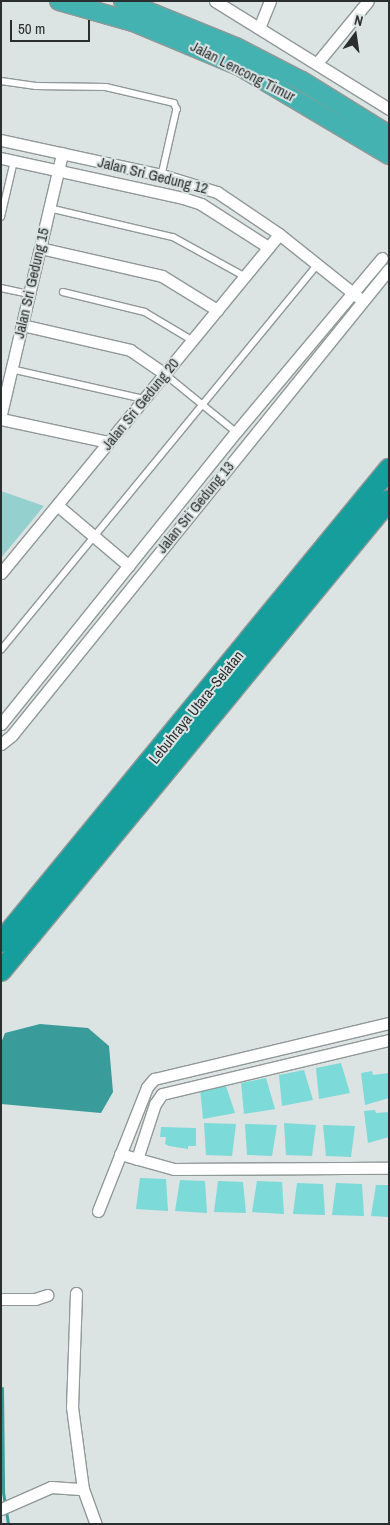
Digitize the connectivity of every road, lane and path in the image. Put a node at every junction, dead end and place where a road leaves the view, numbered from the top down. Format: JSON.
{"nodes":[{"id":1,"x":59,"y":1,"type":"edge"},
{"id":2,"x":123,"y":1,"type":"edge"},
{"id":3,"x":215,"y":1,"type":"edge"},
{"id":4,"x":270,"y":1,"type":"edge"},
{"id":5,"x":368,"y":1,"type":"edge"},
{"id":6,"x":259,"y":28,"type":"junction"},
{"id":7,"x":317,"y":63,"type":"junction"},
{"id":8,"x":1,"y":82,"type":"edge"},
{"id":9,"x":389,"y":109,"type":"edge"},
{"id":10,"x":389,"y":135,"type":"edge"},
{"id":11,"x":1,"y":140,"type":"edge"},
{"id":12,"x":62,"y":153,"type":"junction"},
{"id":13,"x":389,"y":155,"type":"edge"},
{"id":14,"x":1,"y":158,"type":"edge"},
{"id":15,"x":14,"y":161,"type":"junction"},
{"id":16,"x":57,"y":172,"type":"junction"},
{"id":17,"x":162,"y":175,"type":"junction"},
{"id":18,"x":49,"y":208,"type":"junction"},
{"id":19,"x":1,"y":217,"type":"edge"},
{"id":20,"x":279,"y":234,"type":"junction"},
{"id":21,"x":268,"y":247,"type":"junction"},
{"id":22,"x":40,"y":248,"type":"junction"},
{"id":23,"x":382,"y":258,"type":"dead end"},
{"id":24,"x":317,"y":265,"type":"junction"},
{"id":25,"x":389,"y":269,"type":"edge"},
{"id":26,"x":244,"y":276,"type":"junction"},
{"id":27,"x":1,"y":288,"type":"edge"},
{"id":28,"x":63,"y":292,"type":"dead end"},
{"id":29,"x":29,"y":294,"type":"junction"},
{"id":30,"x":356,"y":296,"type":"junction"},
{"id":31,"x":217,"y":310,"type":"junction"},
{"id":32,"x":22,"y":325,"type":"junction"},
{"id":33,"x":192,"y":340,"type":"junction"},
{"id":34,"x":12,"y":369,"type":"junction"},
{"id":35,"x":164,"y":374,"type":"junction"},
{"id":36,"x":144,"y":399,"type":"junction"},
{"id":37,"x":203,"y":405,"type":"junction"},
{"id":38,"x":1,"y":414,"type":"edge"},
{"id":39,"x":1,"y":419,"type":"edge"},
{"id":40,"x":236,"y":432,"type":"junction"},
{"id":41,"x":108,"y":442,"type":"junction"},
{"id":42,"x":389,"y":469,"type":"edge"},
{"id":43,"x":389,"y":500,"type":"edge"},
{"id":44,"x":57,"y":505,"type":"junction"},
{"id":45,"x":95,"y":537,"type":"junction"},
{"id":46,"x":129,"y":566,"type":"junction"},
{"id":47,"x":1,"y":573,"type":"edge"},
{"id":48,"x":1,"y":650,"type":"edge"},
{"id":49,"x":1,"y":724,"type":"edge"},
{"id":50,"x":1,"y":744,"type":"edge"},
{"id":51,"x":1,"y":942,"type":"edge"},
{"id":52,"x":1,"y":971,"type":"edge"},
{"id":53,"x":389,"y":1023,"type":"edge"},
{"id":54,"x":389,"y":1040,"type":"edge"},
{"id":55,"x":120,"y":1154,"type":"junction"},
{"id":56,"x":137,"y":1159,"type":"junction"},
{"id":57,"x":389,"y":1168,"type":"edge"},
{"id":58,"x":98,"y":1211,"type":"dead end"},
{"id":59,"x":76,"y":1293,"type":"dead end"},
{"id":60,"x":47,"y":1295,"type":"dead end"},
{"id":61,"x":1,"y":1299,"type":"edge"},
{"id":62,"x":83,"y":1490,"type":"junction"},
{"id":63,"x":1,"y":1509,"type":"edge"},
{"id":64,"x":96,"y":1524,"type":"edge"}],
"edges":[{"from":1,"to":13,"type":"highway","name":"Jalan Lencong Timur"},
{"from":2,"to":10,"type":"highway","name":"Jalan Lencong Timur"},
{"from":3,"to":6,"type":"street"},
{"from":4,"to":6,"type":"street"},
{"from":5,"to":7,"type":"street"},
{"from":6,"to":7,"type":"street"},
{"from":7,"to":9,"type":"street"},
{"from":8,"to":17,"type":"lane"},
{"from":11,"to":12,"type":"street","name":"Jalan Sri Gedung 12"},
{"from":12,"to":16,"type":"street","name":"Jalan Sri Gedung 15"},
{"from":12,"to":17,"type":"street","name":"Jalan Sri Gedung 12"},
{"from":14,"to":15,"type":"street","name":"Jalan Sri Gedung 12"},
{"from":15,"to":16,"type":"street","name":"Jalan Sri Gedung 12"},
{"from":15,"to":19,"type":"lane"},
{"from":16,"to":18,"type":"street","name":"Jalan Sri Gedung 15"},
{"from":16,"to":21,"type":"street","name":"Jalan Sri Gedung 12"},
{"from":17,"to":20,"type":"street","name":"Jalan Sri Gedung 12"},
{"from":18,"to":22,"type":"street","name":"Jalan Sri Gedung 15"},
{"from":18,"to":26,"type":"lane"},
{"from":20,"to":21,"type":"street","name":"Jalan Sri Gedung 20"},
{"from":20,"to":24,"type":"street","name":"Jalan Sri Gedung 12"},
{"from":21,"to":26,"type":"street","name":"Jalan Sri Gedung 20"},
{"from":22,"to":29,"type":"street","name":"Jalan Sri Gedung 15"},
{"from":22,"to":31,"type":"street"},
{"from":23,"to":30,"type":"street","name":"Jalan Sri Gedung 13"},
{"from":24,"to":30,"type":"street","name":"Jalan Sri Gedung 12"},
{"from":24,"to":37,"type":"lane"},
{"from":25,"to":30,"type":"street","name":"Jalan Sri Gedung 13"},
{"from":26,"to":31,"type":"street","name":"Jalan Sri Gedung 20"},
{"from":27,"to":29,"type":"lane"},
{"from":28,"to":33,"type":"lane"},
{"from":29,"to":32,"type":"street","name":"Jalan Sri Gedung 15"},
{"from":30,"to":40,"type":"street","name":"Jalan Sri Gedung 13"},
{"from":30,"to":50,"type":"street","name":"Jalan Sri Gedung 13"},
{"from":31,"to":33,"type":"street","name":"Jalan Sri Gedung 20"},
{"from":32,"to":34,"type":"street","name":"Jalan Sri Gedung 15"},
{"from":32,"to":35,"type":"street"},
{"from":33,"to":35,"type":"street","name":"Jalan Sri Gedung 20"},
{"from":34,"to":36,"type":"lane"},
{"from":34,"to":38,"type":"street","name":"Jalan Sri Gedung 15"},
{"from":35,"to":36,"type":"street","name":"Jalan Sri Gedung 20"},
{"from":35,"to":37,"type":"lane"},
{"from":36,"to":41,"type":"street","name":"Jalan Sri Gedung 20"},
{"from":37,"to":40,"type":"lane"},
{"from":37,"to":45,"type":"lane"},
{"from":39,"to":41,"type":"street"},
{"from":40,"to":46,"type":"street","name":"Jalan Sri Gedung 13"},
{"from":41,"to":44,"type":"street","name":"Jalan Sri Gedung 20"},
{"from":42,"to":51,"type":"highway","name":"Lebuhraya Utara–Selatan"},
{"from":43,"to":52,"type":"highway","name":"Lebuhraya Utara–Selatan"},
{"from":44,"to":45,"type":"street"},
{"from":44,"to":47,"type":"street","name":"Jalan Sri Gedung 20"},
{"from":45,"to":46,"type":"street"},
{"from":45,"to":48,"type":"lane"},
{"from":46,"to":49,"type":"street","name":"Jalan Sri Gedung 13"},
{"from":53,"to":55,"type":"street"},
{"from":54,"to":56,"type":"street"},
{"from":55,"to":56,"type":"street"},
{"from":55,"to":58,"type":"street"},
{"from":56,"to":57,"type":"street"},
{"from":59,"to":62,"type":"street"},
{"from":60,"to":61,"type":"street"},
{"from":62,"to":63,"type":"street"},
{"from":62,"to":64,"type":"street"}]}
